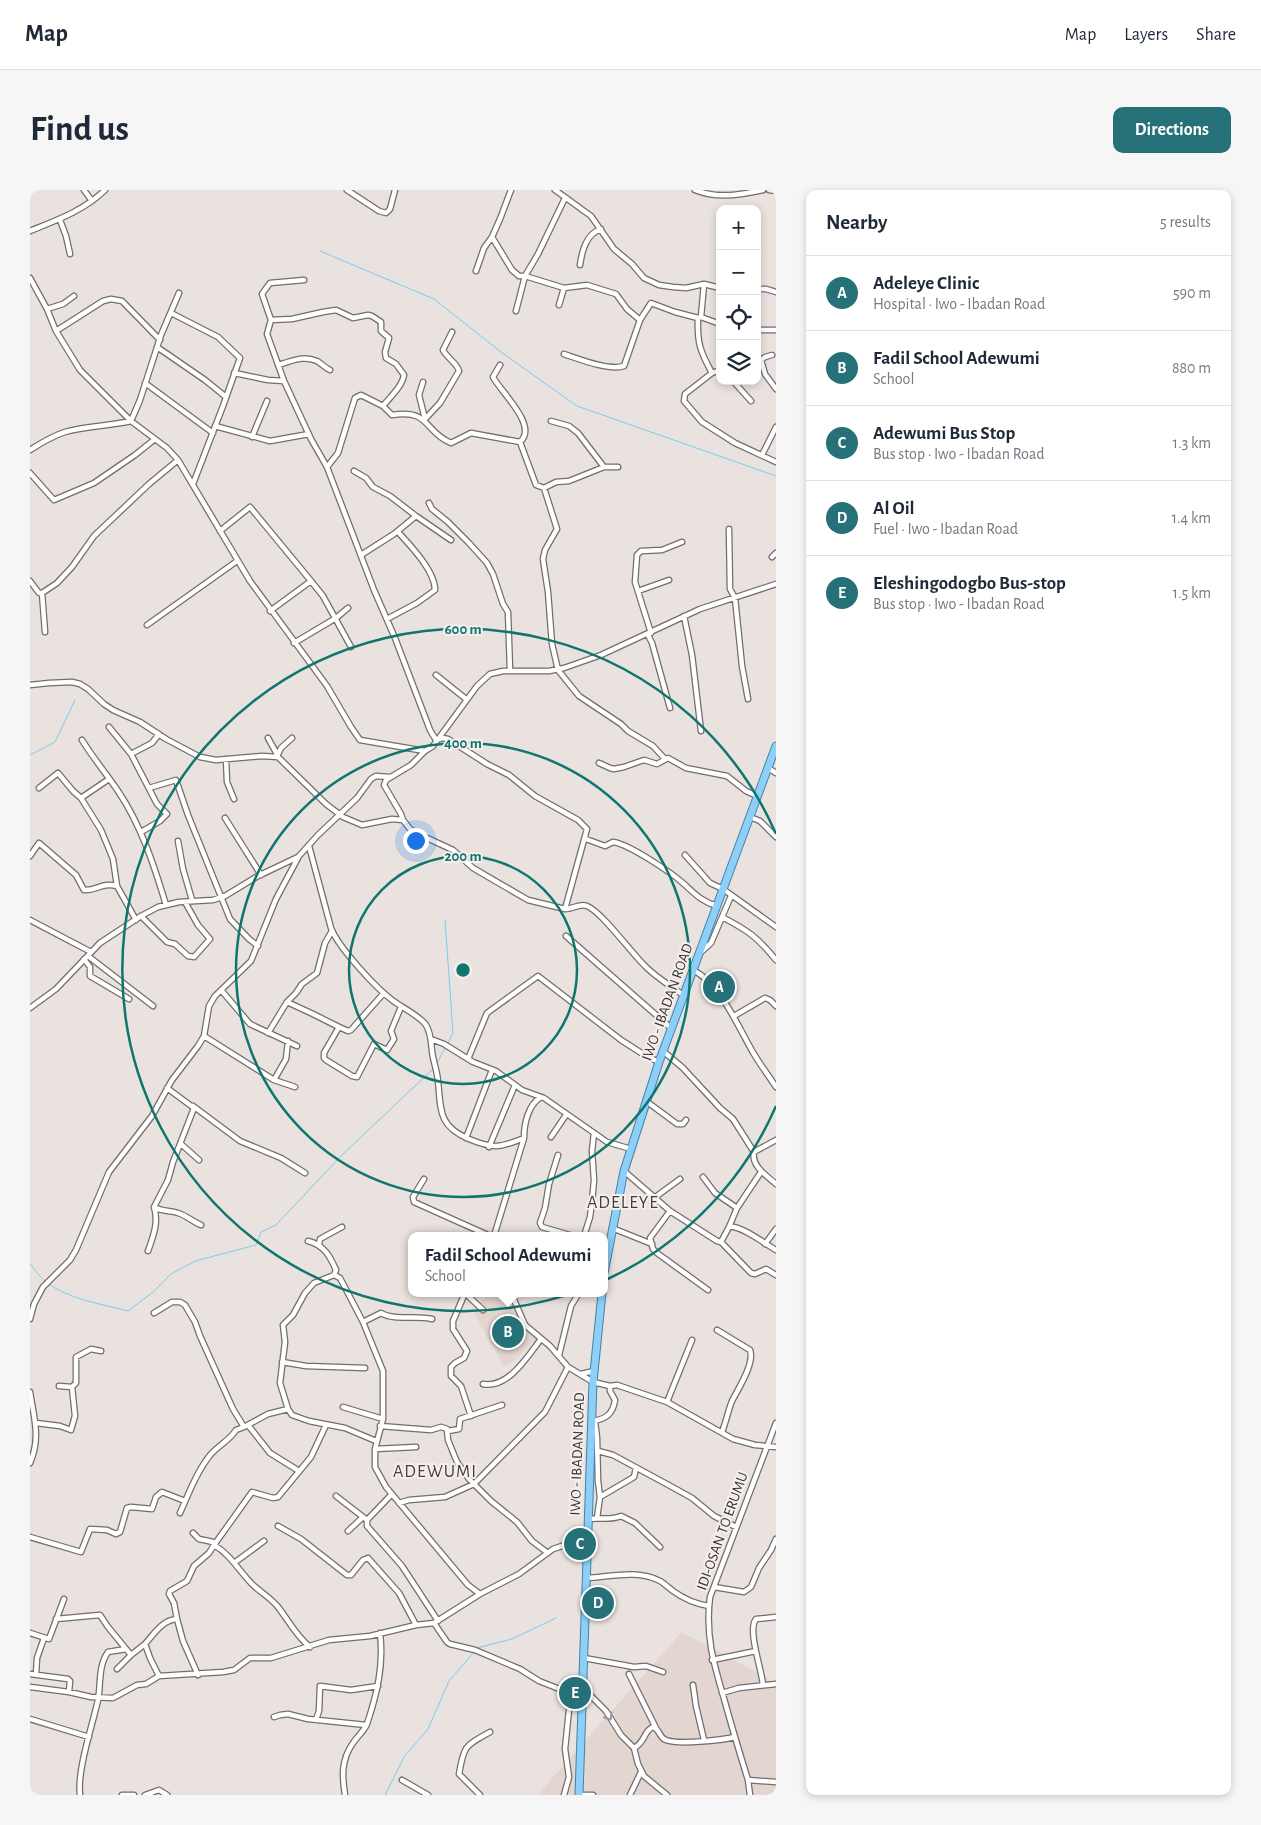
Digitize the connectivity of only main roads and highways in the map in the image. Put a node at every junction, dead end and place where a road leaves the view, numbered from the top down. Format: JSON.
{"nodes":[{"id":1,"x":776,"y":746,"type":"edge"},
{"id":2,"x":608,"y":1240,"type":"edge"},
{"id":3,"x":602,"y":1297,"type":"edge"},
{"id":4,"x":580,"y":1795,"type":"edge"}],
"edges":[{"from":1,"to":2,"type":"main road","name":"IWO - IBADAN ROAD"},
{"from":3,"to":4,"type":"main road","name":"IWO - IBADAN ROAD"}]}
